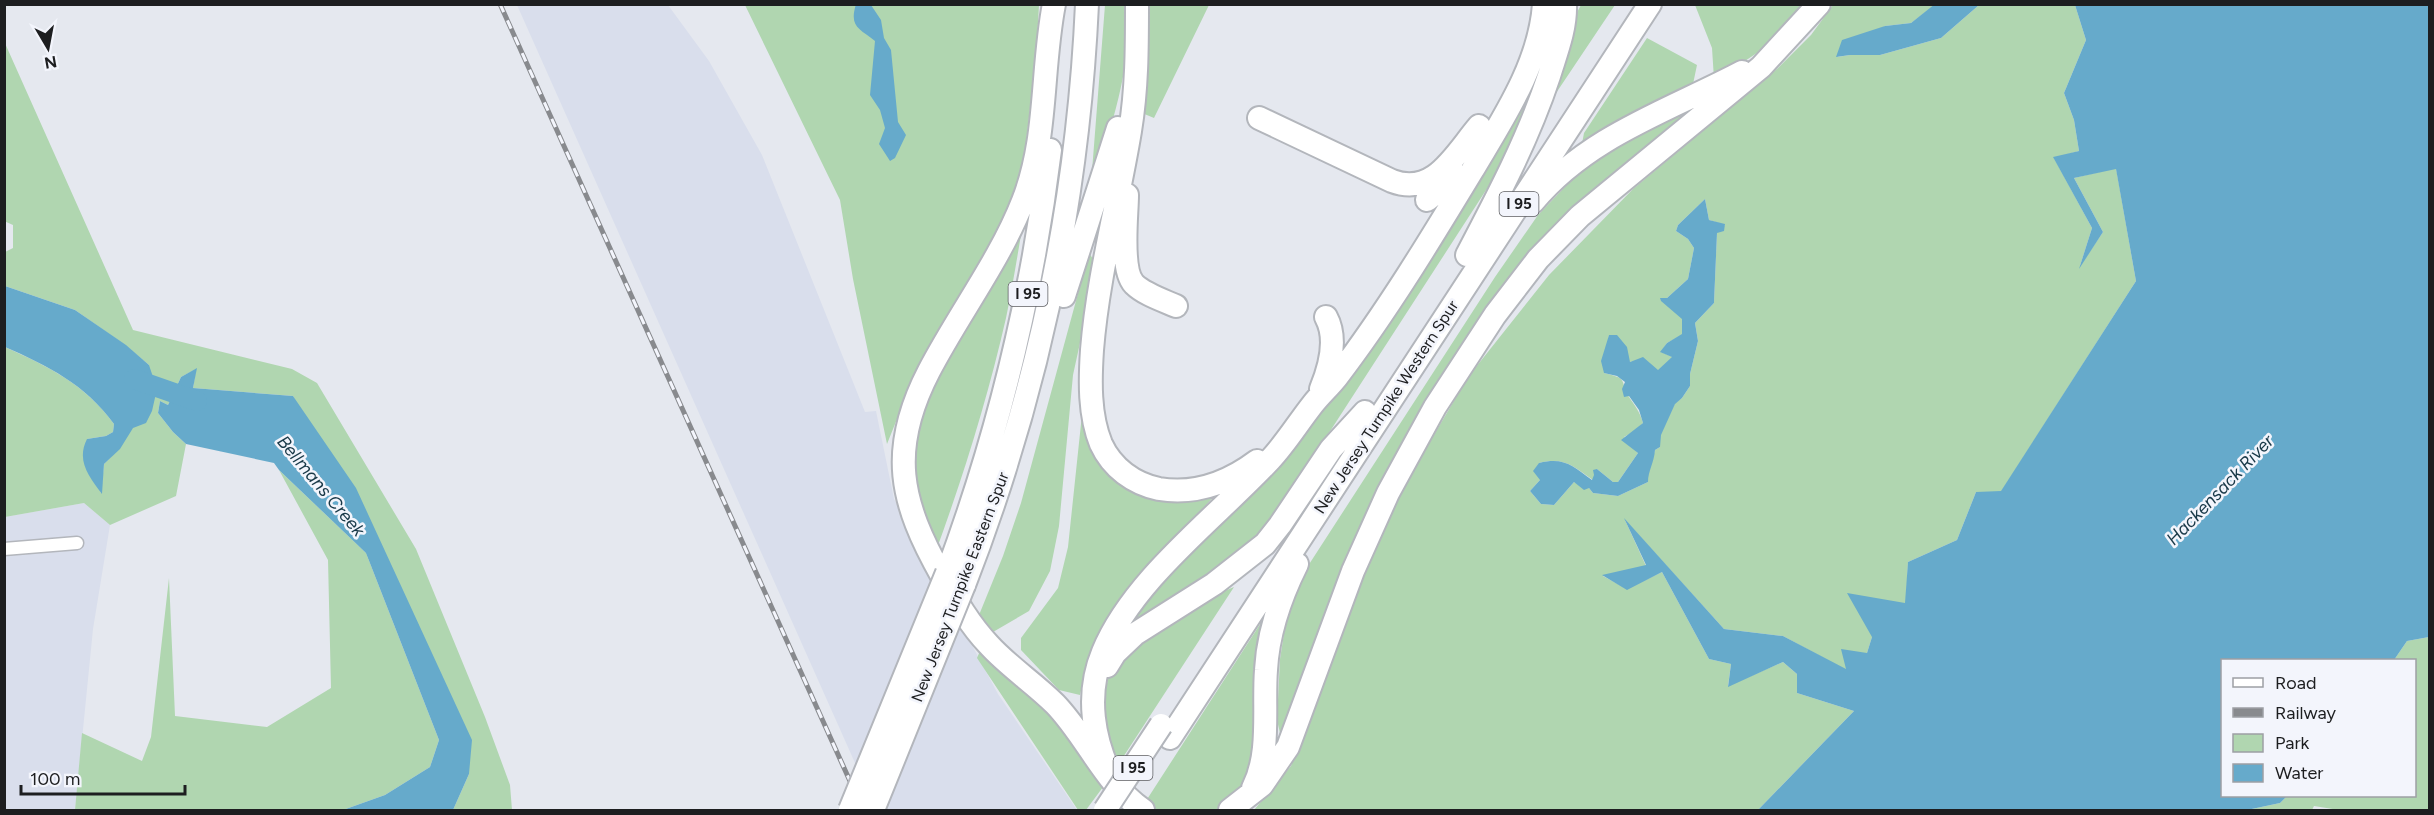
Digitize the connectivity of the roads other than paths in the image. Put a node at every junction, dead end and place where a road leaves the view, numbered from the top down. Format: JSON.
{"nodes":[{"id":1,"x":1054,"y":4,"type":"edge"},
{"id":2,"x":1061,"y":4,"type":"edge"},
{"id":3,"x":1087,"y":4,"type":"edge"},
{"id":4,"x":1137,"y":4,"type":"edge"},
{"id":5,"x":1544,"y":4,"type":"edge"},
{"id":6,"x":1565,"y":4,"type":"edge"},
{"id":7,"x":1632,"y":4,"type":"edge"},
{"id":8,"x":1650,"y":4,"type":"edge"},
{"id":9,"x":1819,"y":4,"type":"edge"},
{"id":10,"x":1136,"y":29,"type":"junction"},
{"id":11,"x":1790,"y":37,"type":"junction"},
{"id":12,"x":1534,"y":50,"type":"junction"},
{"id":13,"x":1580,"y":98,"type":"junction"},
{"id":14,"x":1259,"y":118,"type":"dead end"},
{"id":15,"x":1479,"y":126,"type":"junction"},
{"id":16,"x":1130,"y":131,"type":"junction"},
{"id":17,"x":1427,"y":200,"type":"dead end"},
{"id":18,"x":1467,"y":255,"type":"junction"},
{"id":19,"x":1453,"y":305,"type":"junction"},
{"id":20,"x":1176,"y":306,"type":"dead end"},
{"id":21,"x":1326,"y":317,"type":"dead end"},
{"id":22,"x":1315,"y":401,"type":"junction"},
{"id":23,"x":1365,"y":412,"type":"junction"},
{"id":24,"x":1022,"y":413,"type":"junction"},
{"id":25,"x":1302,"y":419,"type":"junction"},
{"id":26,"x":1346,"y":468,"type":"junction"},
{"id":27,"x":77,"y":543,"type":"dead end"},
{"id":28,"x":4,"y":549,"type":"edge"},
{"id":29,"x":956,"y":579,"type":"junction"},
{"id":30,"x":1093,"y":702,"type":"junction"},
{"id":31,"x":1165,"y":731,"type":"junction"},
{"id":32,"x":1114,"y":782,"type":"junction"},
{"id":33,"x":1239,"y":804,"type":"edge"},
{"id":34,"x":850,"y":810,"type":"edge"},
{"id":35,"x":873,"y":810,"type":"edge"},
{"id":36,"x":1105,"y":810,"type":"edge"},
{"id":37,"x":1122,"y":810,"type":"edge"},
{"id":38,"x":1143,"y":810,"type":"edge"}],
"edges":[{"from":1,"to":32,"type":"highway"},
{"from":2,"to":29,"type":"highway","name":"New Jersey Turnpike Eastern Spur","number":"I 95"},
{"from":3,"to":24,"type":"highway","name":"New Jersey Turnpike Eastern Spur","number":"I 95"},
{"from":4,"to":10,"type":"highway"},
{"from":5,"to":12,"type":"highway"},
{"from":6,"to":18,"type":"highway"},
{"from":7,"to":13,"type":"highway","name":"New Jersey Turnpike Western Spur","number":"I 95"},
{"from":8,"to":13,"type":"highway","name":"New Jersey Turnpike Western Spur","number":"I 95"},
{"from":9,"to":11,"type":"highway"},
{"from":10,"to":16,"type":"highway"},
{"from":10,"to":24,"type":"highway"},
{"from":11,"to":19,"type":"highway"},
{"from":11,"to":33,"type":"highway"},
{"from":12,"to":15,"type":"highway"},
{"from":12,"to":22,"type":"highway"},
{"from":13,"to":18,"type":"highway","name":"New Jersey Turnpike Western Spur","number":"I 95"},
{"from":13,"to":19,"type":"highway","name":"New Jersey Turnpike Western Spur","number":"I 95"},
{"from":14,"to":15,"type":"highway"},
{"from":15,"to":17,"type":"highway"},
{"from":16,"to":20,"type":"highway"},
{"from":16,"to":25,"type":"highway"},
{"from":18,"to":23,"type":"highway","name":"New Jersey Turnpike Western Spur","number":"I 95"},
{"from":19,"to":26,"type":"highway","name":"New Jersey Turnpike Western Spur","number":"I 95"},
{"from":21,"to":22,"type":"highway"},
{"from":22,"to":25,"type":"highway"},
{"from":23,"to":30,"type":"highway"},
{"from":23,"to":31,"type":"highway","name":"New Jersey Turnpike Western Spur","number":"I 95"},
{"from":24,"to":29,"type":"highway","name":"New Jersey Turnpike Eastern Spur","number":"I 95"},
{"from":25,"to":30,"type":"highway"},
{"from":26,"to":31,"type":"highway","name":"New Jersey Turnpike Western Spur","number":"I 95"},
{"from":26,"to":33,"type":"highway"},
{"from":27,"to":28,"type":"street"},
{"from":29,"to":34,"type":"highway","name":"New Jersey Turnpike Eastern Spur","number":"I 95","bridge":true},
{"from":29,"to":35,"type":"highway","name":"New Jersey Turnpike Eastern Spur","number":"I 95","bridge":true},
{"from":30,"to":32,"type":"highway"},
{"from":31,"to":36,"type":"highway","name":"New Jersey Turnpike Western Spur","number":"I 95","bridge":true},
{"from":31,"to":37,"type":"highway","name":"New Jersey Turnpike Western Spur","number":"I 95"},
{"from":32,"to":38,"type":"highway"}]}
